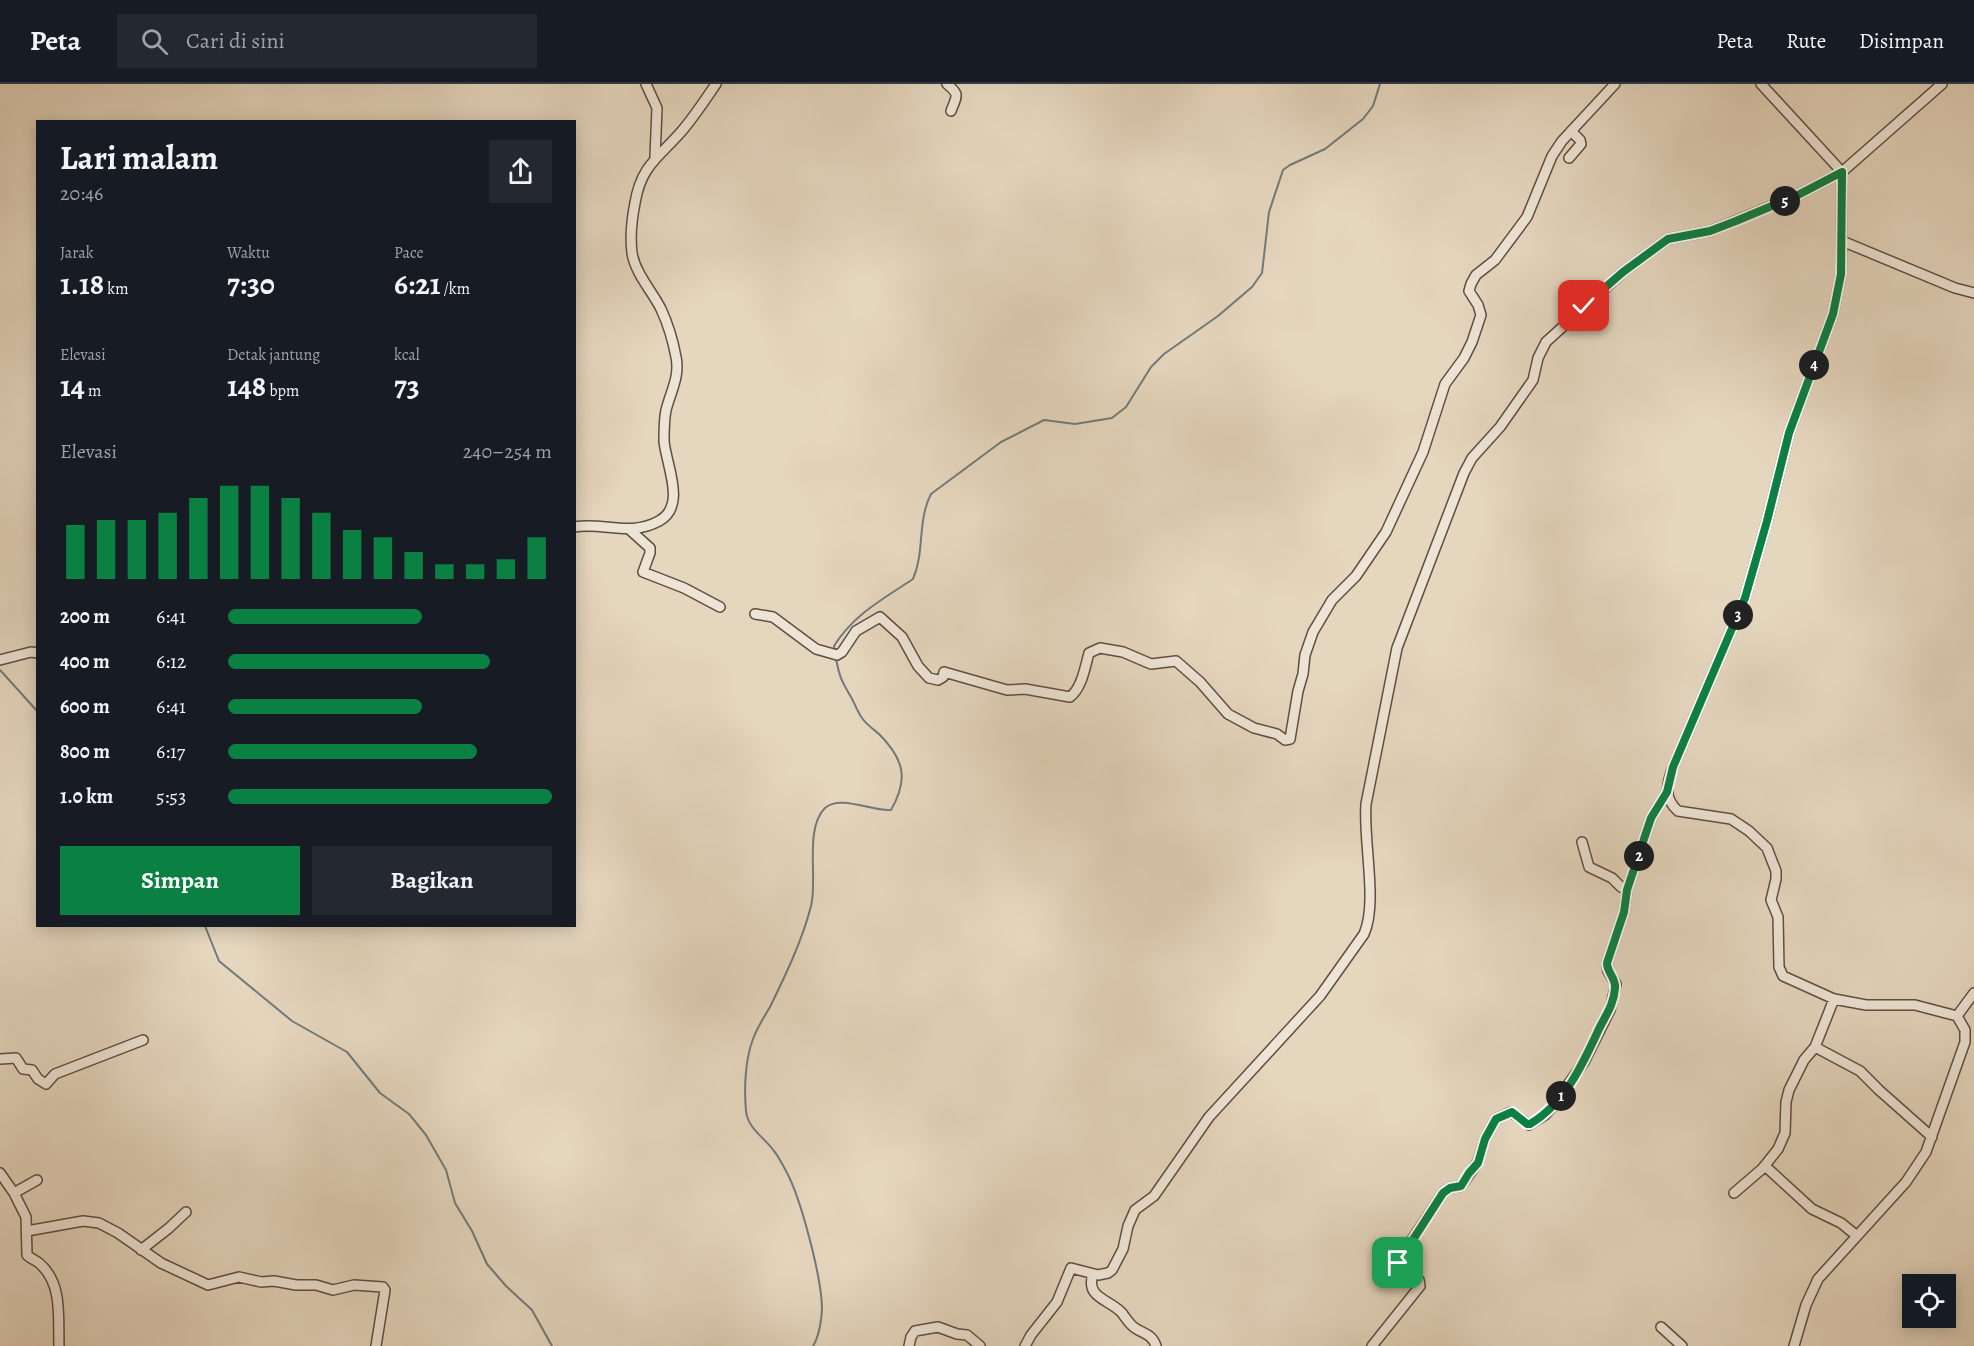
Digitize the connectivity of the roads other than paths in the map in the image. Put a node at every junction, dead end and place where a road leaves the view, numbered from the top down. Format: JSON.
{"nodes":[{"id":1,"x":645,"y":84,"type":"edge"},
{"id":2,"x":716,"y":84,"type":"edge"},
{"id":3,"x":946,"y":84,"type":"edge"},
{"id":4,"x":1615,"y":84,"type":"edge"},
{"id":5,"x":1761,"y":84,"type":"edge"},
{"id":6,"x":1941,"y":84,"type":"edge"},
{"id":7,"x":951,"y":111,"type":"dead end"},
{"id":8,"x":1570,"y":131,"type":"junction"},
{"id":9,"x":655,"y":157,"type":"junction"},
{"id":10,"x":1569,"y":158,"type":"dead end"},
{"id":11,"x":1842,"y":172,"type":"junction"},
{"id":12,"x":1842,"y":240,"type":"junction"},
{"id":13,"x":1974,"y":293,"type":"edge"},
{"id":14,"x":576,"y":527,"type":"edge"},
{"id":15,"x":630,"y":530,"type":"junction"},
{"id":16,"x":720,"y":607,"type":"dead end"},
{"id":17,"x":755,"y":614,"type":"dead end"},
{"id":18,"x":34,"y":652,"type":"edge"},
{"id":19,"x":0,"y":660,"type":"edge"},
{"id":20,"x":1667,"y":792,"type":"junction"},
{"id":21,"x":1582,"y":842,"type":"dead end"},
{"id":22,"x":1627,"y":890,"type":"junction"},
{"id":23,"x":1974,"y":990,"type":"edge"},
{"id":24,"x":1834,"y":999,"type":"junction"},
{"id":25,"x":1957,"y":1016,"type":"junction"},
{"id":26,"x":143,"y":1040,"type":"dead end"},
{"id":27,"x":1815,"y":1047,"type":"junction"},
{"id":28,"x":0,"y":1059,"type":"edge"},
{"id":29,"x":1932,"y":1137,"type":"junction"},
{"id":30,"x":1765,"y":1166,"type":"junction"},
{"id":31,"x":0,"y":1173,"type":"edge"},
{"id":32,"x":37,"y":1180,"type":"dead end"},
{"id":33,"x":14,"y":1193,"type":"junction"},
{"id":34,"x":1734,"y":1193,"type":"dead end"},
{"id":35,"x":186,"y":1212,"type":"dead end"},
{"id":36,"x":27,"y":1231,"type":"junction"},
{"id":37,"x":1857,"y":1236,"type":"junction"},
{"id":38,"x":141,"y":1250,"type":"junction"},
{"id":39,"x":1093,"y":1274,"type":"junction"},
{"id":40,"x":1661,"y":1327,"type":"dead end"},
{"id":41,"x":59,"y":1346,"type":"edge"},
{"id":42,"x":376,"y":1346,"type":"edge"},
{"id":43,"x":909,"y":1346,"type":"edge"},
{"id":44,"x":980,"y":1346,"type":"edge"},
{"id":45,"x":1025,"y":1346,"type":"edge"},
{"id":46,"x":1156,"y":1346,"type":"edge"},
{"id":47,"x":1372,"y":1346,"type":"edge"},
{"id":48,"x":1682,"y":1346,"type":"edge"},
{"id":49,"x":1794,"y":1346,"type":"edge"}],
"edges":[{"from":1,"to":9,"type":"street"},
{"from":2,"to":9,"type":"street"},
{"from":3,"to":7,"type":"street"},
{"from":4,"to":8,"type":"street"},
{"from":5,"to":11,"type":"street"},
{"from":6,"to":11,"type":"street"},
{"from":8,"to":10,"type":"street"},
{"from":8,"to":17,"type":"street"},
{"from":9,"to":15,"type":"street"},
{"from":11,"to":12,"type":"street"},
{"from":11,"to":39,"type":"street"},
{"from":12,"to":13,"type":"street"},
{"from":12,"to":20,"type":"street"},
{"from":14,"to":15,"type":"street"},
{"from":15,"to":16,"type":"street"},
{"from":18,"to":19,"type":"street"},
{"from":20,"to":22,"type":"street"},
{"from":20,"to":24,"type":"street"},
{"from":21,"to":22,"type":"street"},
{"from":22,"to":47,"type":"street"},
{"from":23,"to":25,"type":"street"},
{"from":24,"to":25,"type":"street"},
{"from":24,"to":27,"type":"street"},
{"from":25,"to":29,"type":"street"},
{"from":26,"to":28,"type":"street"},
{"from":27,"to":29,"type":"street"},
{"from":27,"to":30,"type":"street"},
{"from":29,"to":37,"type":"street"},
{"from":30,"to":34,"type":"street"},
{"from":30,"to":37,"type":"street"},
{"from":31,"to":33,"type":"street"},
{"from":32,"to":33,"type":"street"},
{"from":33,"to":36,"type":"street"},
{"from":35,"to":38,"type":"street"},
{"from":36,"to":38,"type":"street"},
{"from":36,"to":41,"type":"street"},
{"from":37,"to":49,"type":"street"},
{"from":38,"to":42,"type":"street"},
{"from":39,"to":45,"type":"street"},
{"from":39,"to":46,"type":"street"},
{"from":40,"to":48,"type":"street"},
{"from":43,"to":44,"type":"street"}]}
